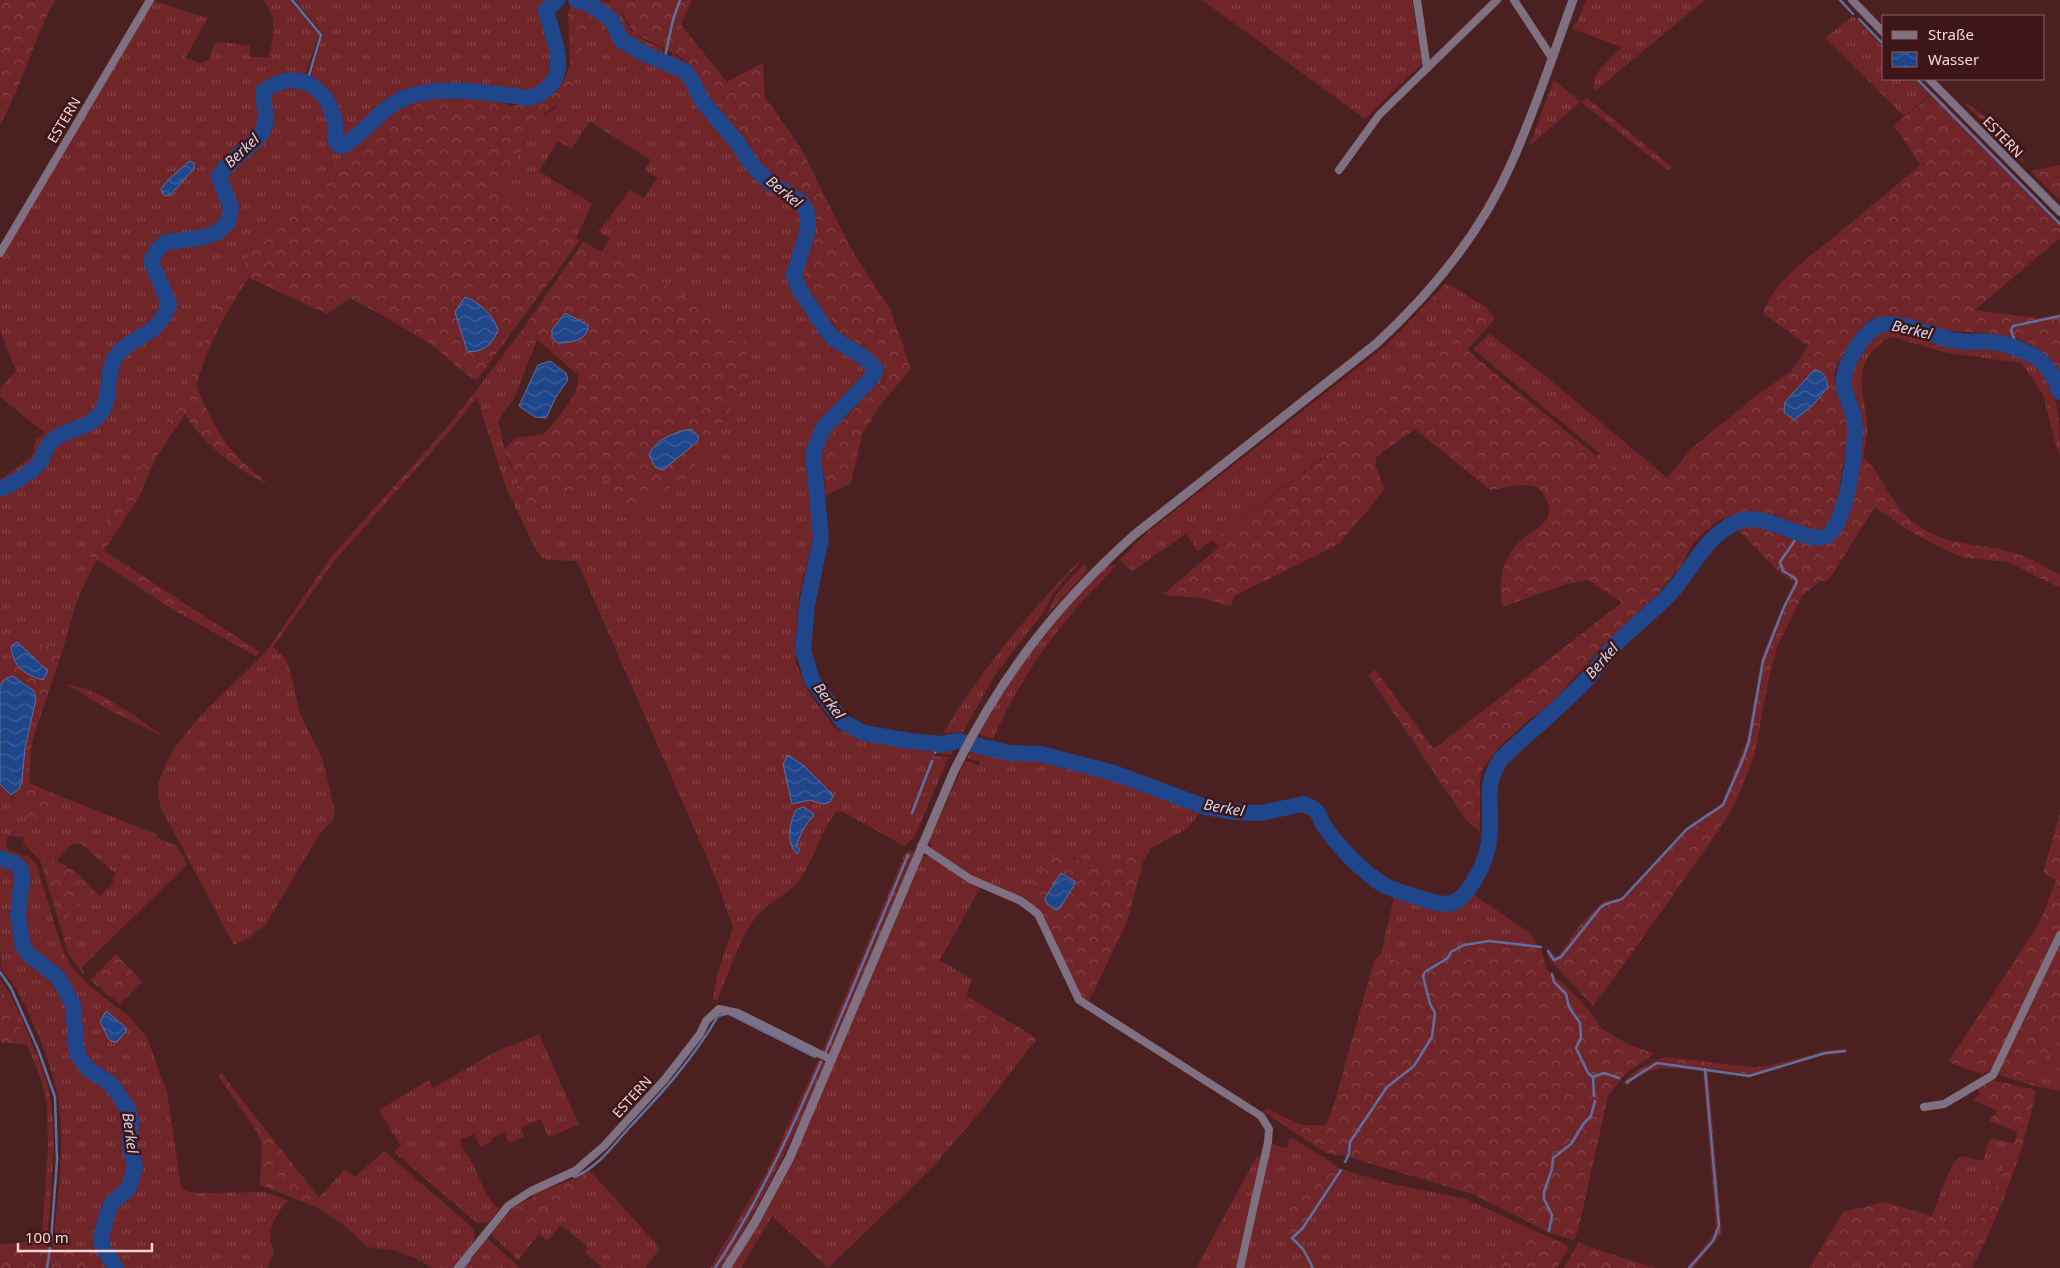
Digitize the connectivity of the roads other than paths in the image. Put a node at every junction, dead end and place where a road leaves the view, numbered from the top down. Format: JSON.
{"nodes":[{"id":1,"x":150,"y":0,"type":"edge"},
{"id":2,"x":1417,"y":0,"type":"edge"},
{"id":3,"x":1497,"y":0,"type":"edge"},
{"id":4,"x":1514,"y":0,"type":"edge"},
{"id":5,"x":1573,"y":0,"type":"edge"},
{"id":6,"x":1852,"y":0,"type":"edge"},
{"id":7,"x":1882,"y":31,"type":"edge"},
{"id":8,"x":1552,"y":58,"type":"junction"},
{"id":9,"x":1427,"y":68,"type":"junction"},
{"id":10,"x":1930,"y":80,"type":"edge"},
{"id":11,"x":1339,"y":170,"type":"dead end"},
{"id":12,"x":2060,"y":212,"type":"edge"},
{"id":13,"x":0,"y":253,"type":"edge"},
{"id":14,"x":921,"y":846,"type":"junction"},
{"id":15,"x":2060,"y":935,"type":"edge"},
{"id":16,"x":832,"y":1060,"type":"junction"},
{"id":17,"x":1924,"y":1107,"type":"dead end"},
{"id":18,"x":458,"y":1268,"type":"edge"},
{"id":19,"x":726,"y":1268,"type":"edge"},
{"id":20,"x":1240,"y":1268,"type":"edge"}],
"edges":[{"from":1,"to":13,"type":"street","name":"ESTERN"},
{"from":2,"to":9,"type":"street"},
{"from":3,"to":9,"type":"street"},
{"from":4,"to":8,"type":"street"},
{"from":5,"to":8,"type":"street"},
{"from":6,"to":7,"type":"street"},
{"from":8,"to":14,"type":"street"},
{"from":9,"to":11,"type":"street"},
{"from":10,"to":12,"type":"street","name":"ESTERN"},
{"from":14,"to":16,"type":"street"},
{"from":14,"to":20,"type":"street"},
{"from":15,"to":17,"type":"street"},
{"from":16,"to":18,"type":"street","name":"ESTERN"},
{"from":16,"to":19,"type":"street"}]}
